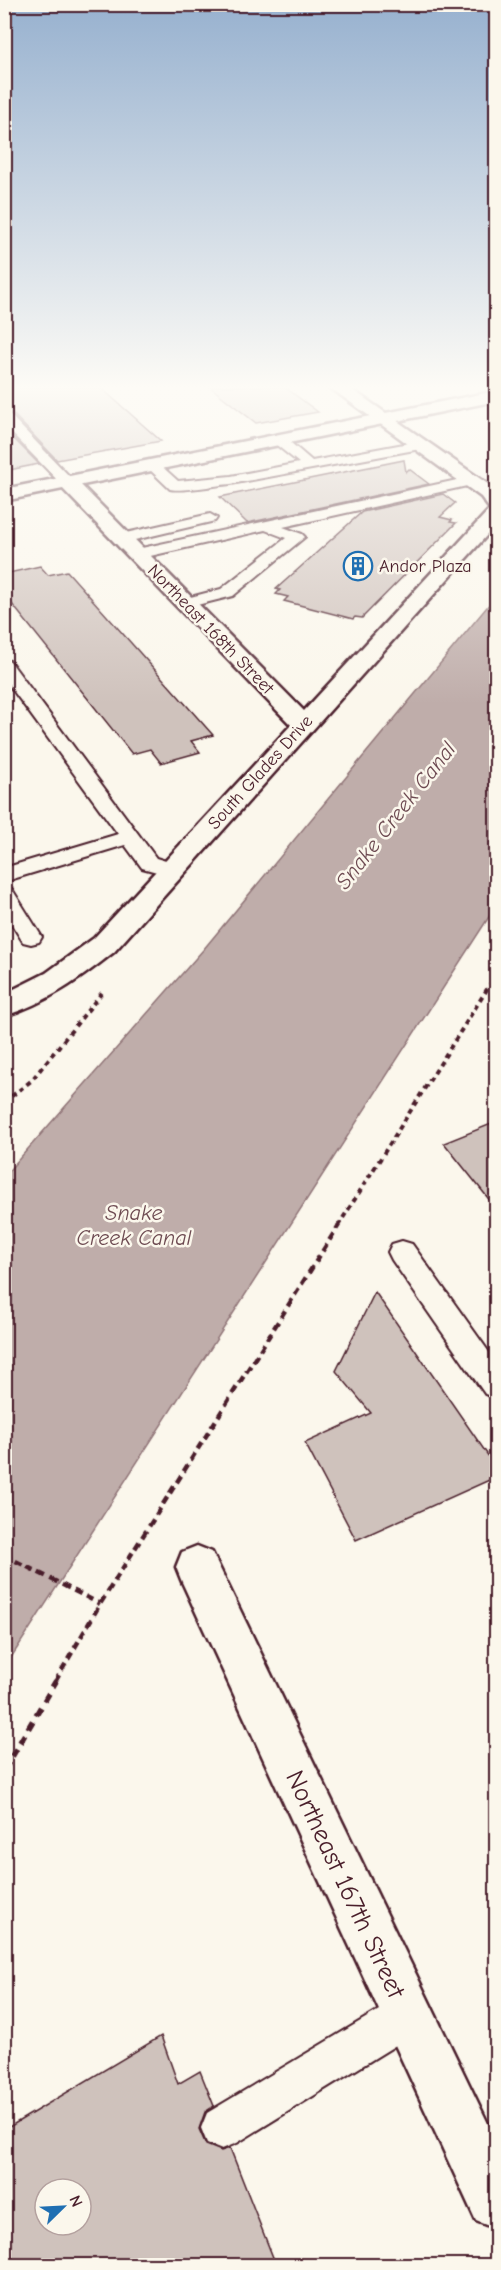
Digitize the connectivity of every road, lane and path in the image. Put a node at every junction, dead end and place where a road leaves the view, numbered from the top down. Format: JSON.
{"nodes":[{"id":1,"x":20,"y":492,"type":"edge"},
{"id":2,"x":77,"y":492,"type":"edge"},
{"id":3,"x":421,"y":492,"type":"edge"},
{"id":4,"x":485,"y":492,"type":"edge"},
{"id":5,"x":4,"y":495,"type":"edge"},
{"id":6,"x":496,"y":504,"type":"edge"},
{"id":7,"x":496,"y":514,"type":"edge"},
{"id":8,"x":210,"y":518,"type":"dead end"},
{"id":9,"x":266,"y":526,"type":"junction"},
{"id":10,"x":122,"y":538,"type":"junction"},
{"id":11,"x":137,"y":554,"type":"junction"},
{"id":12,"x":185,"y":603,"type":"junction"},
{"id":13,"x":4,"y":665,"type":"edge"},
{"id":14,"x":303,"y":724,"type":"junction"},
{"id":15,"x":130,"y":837,"type":"junction"},
{"id":16,"x":172,"y":870,"type":"junction"},
{"id":17,"x":4,"y":877,"type":"edge"},
{"id":18,"x":4,"y":894,"type":"edge"},
{"id":19,"x":31,"y":937,"type":"dead end"},
{"id":20,"x":496,"y":975,"type":"edge"},
{"id":21,"x":4,"y":1006,"type":"edge"},
{"id":22,"x":402,"y":1252,"type":"dead end"},
{"id":23,"x":496,"y":1385,"type":"edge"},
{"id":24,"x":4,"y":1555,"type":"edge"},
{"id":25,"x":197,"y":1567,"type":"dead end"},
{"id":26,"x":100,"y":1604,"type":"junction"},
{"id":27,"x":4,"y":1770,"type":"edge"},
{"id":28,"x":408,"y":2015,"type":"junction"},
{"id":29,"x":222,"y":2128,"type":"dead end"},
{"id":30,"x":496,"y":2201,"type":"edge"}],
"edges":[{"from":1,"to":5,"type":"street"},
{"from":2,"to":10,"type":"street","name":"Northeast 168th Street"},
{"from":3,"to":9,"type":"lane"},
{"from":4,"to":6,"type":"street"},
{"from":7,"to":14,"type":"street","name":"South Glades Drive"},
{"from":8,"to":10,"type":"lane"},
{"from":9,"to":11,"type":"lane"},
{"from":9,"to":12,"type":"lane"},
{"from":10,"to":11,"type":"street","name":"Northeast 168th Street"},
{"from":11,"to":12,"type":"street","name":"Northeast 168th Street"},
{"from":12,"to":14,"type":"street","name":"Northeast 168th Street"},
{"from":13,"to":15,"type":"lane"},
{"from":14,"to":16,"type":"street","name":"South Glades Drive"},
{"from":15,"to":16,"type":"lane"},
{"from":15,"to":17,"type":"lane"},
{"from":16,"to":21,"type":"street","name":"South Glades Drive"},
{"from":18,"to":19,"type":"lane"},
{"from":20,"to":26,"type":"path"},
{"from":22,"to":23,"type":"lane"},
{"from":24,"to":26,"type":"path"},
{"from":25,"to":28,"type":"street","name":"Northeast 167th Street"},
{"from":26,"to":27,"type":"path"},
{"from":28,"to":29,"type":"lane"},
{"from":28,"to":30,"type":"street","name":"Northeast 167th Street"}]}
